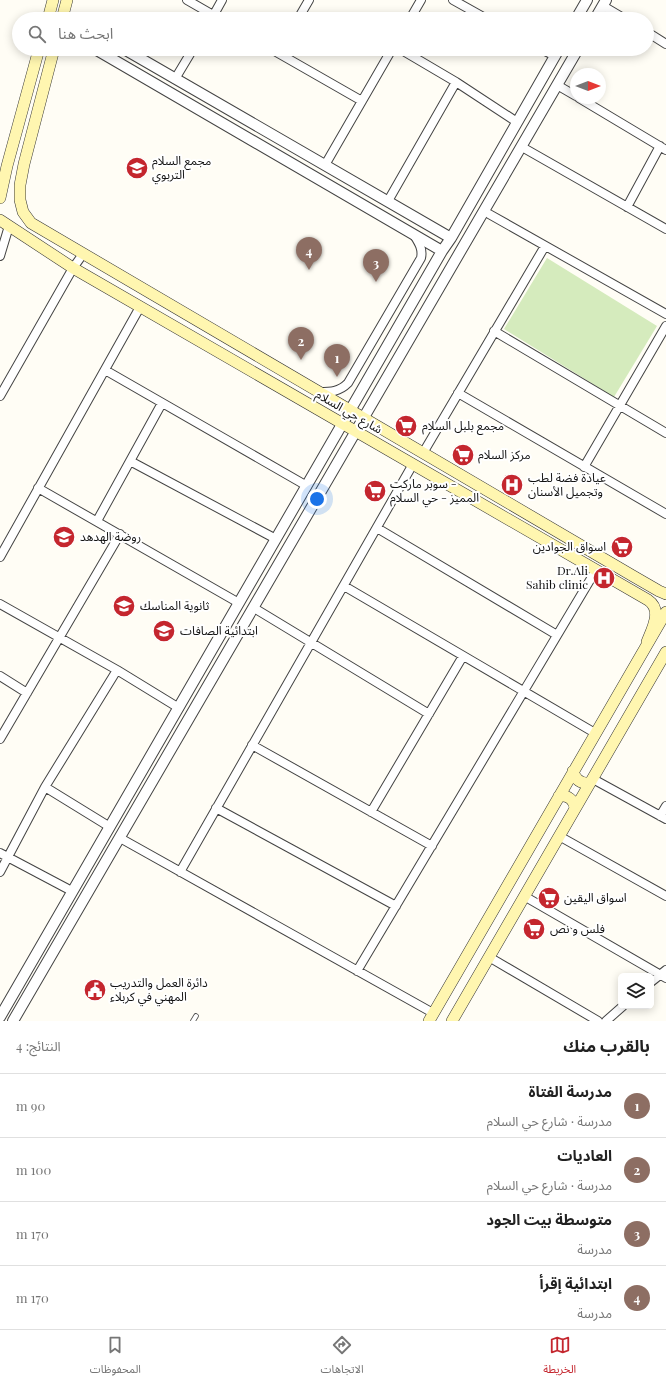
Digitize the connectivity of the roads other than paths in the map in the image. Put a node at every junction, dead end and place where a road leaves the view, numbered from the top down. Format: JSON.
{"nodes":[{"id":1,"x":53,"y":0,"type":"edge"},
{"id":2,"x":67,"y":0,"type":"edge"},
{"id":3,"x":187,"y":0,"type":"edge"},
{"id":4,"x":222,"y":0,"type":"edge"},
{"id":5,"x":309,"y":0,"type":"edge"},
{"id":6,"x":421,"y":0,"type":"edge"},
{"id":7,"x":453,"y":0,"type":"edge"},
{"id":8,"x":584,"y":1,"type":"edge"},
{"id":9,"x":605,"y":3,"type":"edge"},
{"id":10,"x":50,"y":12,"type":"edge"},
{"id":11,"x":66,"y":12,"type":"edge"},
{"id":12,"x":206,"y":12,"type":"edge"},
{"id":13,"x":217,"y":12,"type":"edge"},
{"id":14,"x":302,"y":12,"type":"edge"},
{"id":15,"x":414,"y":12,"type":"edge"},
{"id":16,"x":474,"y":12,"type":"edge"},
{"id":17,"x":579,"y":12,"type":"edge"},
{"id":18,"x":599,"y":12,"type":"edge"},
{"id":19,"x":616,"y":12,"type":"edge"},
{"id":20,"x":654,"y":36,"type":"edge"},
{"id":21,"x":666,"y":44,"type":"edge"},
{"id":22,"x":38,"y":56,"type":"edge"},
{"id":23,"x":52,"y":56,"type":"edge"},
{"id":24,"x":107,"y":56,"type":"edge"},
{"id":25,"x":136,"y":56,"type":"edge"},
{"id":26,"x":189,"y":56,"type":"edge"},
{"id":27,"x":287,"y":56,"type":"edge"},
{"id":28,"x":388,"y":56,"type":"edge"},
{"id":29,"x":412,"y":56,"type":"edge"},
{"id":30,"x":555,"y":56,"type":"edge"},
{"id":31,"x":574,"y":56,"type":"edge"},
{"id":32,"x":175,"y":79,"type":"junction"},
{"id":33,"x":456,"y":82,"type":"junction"},
{"id":34,"x":557,"y":85,"type":"junction"},
{"id":35,"x":570,"y":93,"type":"edge"},
{"id":36,"x":362,"y":101,"type":"junction"},
{"id":37,"x":589,"y":104,"type":"edge"},
{"id":38,"x":517,"y":122,"type":"junction"},
{"id":39,"x":522,"y":146,"type":"junction"},
{"id":40,"x":663,"y":148,"type":"edge"},
{"id":41,"x":325,"y":165,"type":"junction"},
{"id":42,"x":340,"y":174,"type":"junction"},
{"id":43,"x":354,"y":182,"type":"junction"},
{"id":44,"x":330,"y":186,"type":"junction"},
{"id":45,"x":348,"y":196,"type":"junction"},
{"id":46,"x":0,"y":198,"type":"edge"},
{"id":47,"x":388,"y":201,"type":"junction"},
{"id":48,"x":628,"y":207,"type":"junction"},
{"id":49,"x":490,"y":214,"type":"dead end"},
{"id":50,"x":4,"y":223,"type":"edge"},
{"id":51,"x":666,"y":229,"type":"edge"},
{"id":52,"x":414,"y":234,"type":"junction"},
{"id":53,"x":451,"y":238,"type":"junction"},
{"id":54,"x":545,"y":246,"type":"junction"},
{"id":55,"x":442,"y":251,"type":"junction"},
{"id":56,"x":83,"y":254,"type":"junction"},
{"id":57,"x":0,"y":256,"type":"edge"},
{"id":58,"x":73,"y":268,"type":"junction"},
{"id":59,"x":140,"y":307,"type":"junction"},
{"id":60,"x":666,"y":314,"type":"edge"},
{"id":61,"x":666,"y":326,"type":"edge"},
{"id":62,"x":494,"y":331,"type":"junction"},
{"id":63,"x":105,"y":370,"type":"junction"},
{"id":64,"x":319,"y":392,"type":"junction"},
{"id":65,"x":458,"y":393,"type":"junction"},
{"id":66,"x":0,"y":396,"type":"edge"},
{"id":67,"x":359,"y":396,"type":"junction"},
{"id":68,"x":162,"y":403,"type":"junction"},
{"id":69,"x":620,"y":405,"type":"junction"},
{"id":70,"x":371,"y":406,"type":"junction"},
{"id":71,"x":350,"y":410,"type":"junction"},
{"id":72,"x":364,"y":418,"type":"junction"},
{"id":73,"x":343,"y":424,"type":"junction"},
{"id":74,"x":388,"y":432,"type":"junction"},
{"id":75,"x":666,"y":432,"type":"edge"},
{"id":76,"x":337,"y":434,"type":"junction"},
{"id":77,"x":353,"y":436,"type":"junction"},
{"id":78,"x":380,"y":445,"type":"junction"},
{"id":79,"x":423,"y":453,"type":"junction"},
{"id":80,"x":130,"y":461,"type":"junction"},
{"id":81,"x":413,"y":464,"type":"junction"},
{"id":82,"x":584,"y":467,"type":"junction"},
{"id":83,"x":307,"y":486,"type":"junction"},
{"id":84,"x":38,"y":488,"type":"junction"},
{"id":85,"x":666,"y":514,"type":"edge"},
{"id":86,"x":97,"y":521,"type":"junction"},
{"id":87,"x":377,"y":528,"type":"junction"},
{"id":88,"x":120,"y":534,"type":"junction"},
{"id":89,"x":276,"y":539,"type":"junction"},
{"id":90,"x":0,"y":556,"type":"edge"},
{"id":91,"x":596,"y":570,"type":"junction"},
{"id":92,"x":633,"y":576,"type":"junction"},
{"id":93,"x":344,"y":586,"type":"junction"},
{"id":94,"x":626,"y":587,"type":"junction"},
{"id":95,"x":666,"y":594,"type":"edge"},
{"id":96,"x":239,"y":603,"type":"junction"},
{"id":97,"x":0,"y":604,"type":"edge"},
{"id":98,"x":254,"y":608,"type":"junction"},
{"id":99,"x":666,"y":612,"type":"edge"},
{"id":100,"x":557,"y":635,"type":"junction"},
{"id":101,"x":59,"y":637,"type":"junction"},
{"id":102,"x":311,"y":642,"type":"junction"},
{"id":103,"x":647,"y":642,"type":"junction"},
{"id":104,"x":666,"y":652,"type":"edge"},
{"id":105,"x":463,"y":656,"type":"junction"},
{"id":106,"x":118,"y":670,"type":"junction"},
{"id":107,"x":0,"y":676,"type":"edge"},
{"id":108,"x":524,"y":691,"type":"junction"},
{"id":109,"x":27,"y":693,"type":"junction"},
{"id":110,"x":179,"y":708,"type":"junction"},
{"id":111,"x":429,"y":714,"type":"junction"},
{"id":112,"x":595,"y":733,"type":"junction"},
{"id":113,"x":0,"y":739,"type":"edge"},
{"id":114,"x":252,"y":745,"type":"junction"},
{"id":115,"x":150,"y":759,"type":"junction"},
{"id":116,"x":161,"y":767,"type":"junction"},
{"id":117,"x":143,"y":770,"type":"junction"},
{"id":118,"x":573,"y":771,"type":"junction"},
{"id":119,"x":154,"y":778,"type":"junction"},
{"id":120,"x":591,"y":781,"type":"junction"},
{"id":121,"x":45,"y":787,"type":"junction"},
{"id":122,"x":559,"y":796,"type":"junction"},
{"id":123,"x":666,"y":806,"type":"edge"},
{"id":124,"x":216,"y":808,"type":"junction"},
{"id":125,"x":575,"y":808,"type":"junction"},
{"id":126,"x":371,"y":812,"type":"junction"},
{"id":127,"x":663,"y":818,"type":"edge"},
{"id":128,"x":110,"y":827,"type":"junction"},
{"id":129,"x":559,"y":836,"type":"junction"},
{"id":130,"x":120,"y":838,"type":"junction"},
{"id":131,"x":432,"y":846,"type":"junction"},
{"id":132,"x":0,"y":853,"type":"edge"},
{"id":133,"x":8,"y":857,"type":"junction"},
{"id":134,"x":0,"y":872,"type":"edge"},
{"id":135,"x":180,"y":872,"type":"junction"},
{"id":136,"x":68,"y":889,"type":"dead end"},
{"id":137,"x":524,"y":896,"type":"junction"},
{"id":138,"x":666,"y":896,"type":"edge"},
{"id":139,"x":396,"y":906,"type":"junction"},
{"id":140,"x":489,"y":957,"type":"junction"},
{"id":141,"x":357,"y":971,"type":"junction"},
{"id":142,"x":664,"y":974,"type":"edge"},
{"id":143,"x":654,"y":980,"type":"edge"},
{"id":144,"x":8,"y":1004,"type":"junction"},
{"id":145,"x":620,"y":1009,"type":"edge"},
{"id":146,"x":16,"y":1016,"type":"edge"},
{"id":147,"x":196,"y":1016,"type":"dead end"},
{"id":148,"x":0,"y":1017,"type":"edge"},
{"id":149,"x":431,"y":1017,"type":"edge"},
{"id":150,"x":454,"y":1020,"type":"edge"},
{"id":151,"x":193,"y":1021,"type":"edge"},
{"id":152,"x":598,"y":1021,"type":"edge"},
{"id":153,"x":606,"y":1021,"type":"edge"}],
"edges":[{"from":1,"to":10,"type":"main road"},
{"from":2,"to":11,"type":"main road"},
{"from":3,"to":12,"type":"street"},
{"from":4,"to":13,"type":"street"},
{"from":5,"to":14,"type":"street"},
{"from":6,"to":15,"type":"street"},
{"from":7,"to":16,"type":"street"},
{"from":8,"to":17,"type":"street"},
{"from":9,"to":18,"type":"street"},
{"from":9,"to":19,"type":"street"},
{"from":20,"to":21,"type":"street"},
{"from":22,"to":46,"type":"main road"},
{"from":23,"to":56,"type":"main road"},
{"from":24,"to":44,"type":"street"},
{"from":25,"to":32,"type":"street"},
{"from":26,"to":32,"type":"street"},
{"from":27,"to":36,"type":"street"},
{"from":28,"to":36,"type":"street"},
{"from":29,"to":33,"type":"street"},
{"from":30,"to":38,"type":"street"},
{"from":31,"to":34,"type":"street"},
{"from":32,"to":41,"type":"street"},
{"from":33,"to":38,"type":"street"},
{"from":33,"to":47,"type":"street"},
{"from":34,"to":35,"type":"street"},
{"from":34,"to":39,"type":"street"},
{"from":36,"to":41,"type":"street"},
{"from":37,"to":40,"type":"street"},
{"from":38,"to":53,"type":"street"},
{"from":39,"to":48,"type":"street"},
{"from":39,"to":70,"type":"street"},
{"from":40,"to":48,"type":"street"},
{"from":41,"to":42,"type":"street"},
{"from":42,"to":43,"type":"street"},
{"from":42,"to":44,"type":"street"},
{"from":43,"to":45,"type":"street"},
{"from":43,"to":47,"type":"street"},
{"from":44,"to":45,"type":"street"},
{"from":45,"to":52,"type":"street"},
{"from":47,"to":53,"type":"street"},
{"from":48,"to":51,"type":"street"},
{"from":49,"to":54,"type":"street"},
{"from":50,"to":57,"type":"street"},
{"from":50,"to":58,"type":"main road","name":"شارع حي السلام"},
{"from":52,"to":55,"type":"street"},
{"from":52,"to":64,"type":"street"},
{"from":53,"to":55,"type":"street"},
{"from":54,"to":60,"type":"street"},
{"from":54,"to":62,"type":"street"},
{"from":55,"to":67,"type":"street"},
{"from":56,"to":58,"type":"street"},
{"from":56,"to":64,"type":"main road"},
{"from":58,"to":59,"type":"main road","name":"شارع حي السلام"},
{"from":58,"to":66,"type":"street"},
{"from":59,"to":63,"type":"street"},
{"from":59,"to":73,"type":"main road","name":"شارع حي السلام"},
{"from":61,"to":69,"type":"street"},
{"from":62,"to":65,"type":"street"},
{"from":62,"to":69,"type":"street"},
{"from":63,"to":68,"type":"street"},
{"from":63,"to":84,"type":"street"},
{"from":64,"to":71,"type":"main road"},
{"from":65,"to":79,"type":"street"},
{"from":65,"to":82,"type":"street"},
{"from":67,"to":70,"type":"street"},
{"from":67,"to":71,"type":"street"},
{"from":68,"to":80,"type":"street"},
{"from":68,"to":83,"type":"street"},
{"from":69,"to":75,"type":"street"},
{"from":69,"to":82,"type":"street"},
{"from":70,"to":72,"type":"street"},
{"from":71,"to":72,"type":"main road"},
{"from":71,"to":73,"type":"street"},
{"from":72,"to":74,"type":"main road"},
{"from":72,"to":77,"type":"street"},
{"from":73,"to":76,"type":"street"},
{"from":73,"to":77,"type":"main road","name":"شارع حي السلام"},
{"from":74,"to":78,"type":"main road"},
{"from":74,"to":79,"type":"main road"},
{"from":76,"to":77,"type":"street"},
{"from":76,"to":83,"type":"street"},
{"from":77,"to":78,"type":"main road","name":"شارع حي السلام"},
{"from":77,"to":98,"type":"street"},
{"from":78,"to":81,"type":"main road","name":"شارع حي السلام"},
{"from":79,"to":92,"type":"main road"},
{"from":80,"to":86,"type":"street"},
{"from":80,"to":89,"type":"street"},
{"from":81,"to":87,"type":"street"},
{"from":81,"to":91,"type":"main road","name":"شارع حي السلام"},
{"from":82,"to":85,"type":"street"},
{"from":83,"to":89,"type":"street"},
{"from":84,"to":86,"type":"street"},
{"from":84,"to":90,"type":"street"},
{"from":86,"to":88,"type":"street"},
{"from":87,"to":93,"type":"street"},
{"from":87,"to":100,"type":"street"},
{"from":88,"to":96,"type":"street"},
{"from":88,"to":101,"type":"street"},
{"from":89,"to":96,"type":"street"},
{"from":91,"to":94,"type":"main road","name":"شارع حي السلام"},
{"from":91,"to":100,"type":"street"},
{"from":92,"to":94,"type":"main road"},
{"from":92,"to":95,"type":"main road"},
{"from":93,"to":102,"type":"street"},
{"from":93,"to":105,"type":"street"},
{"from":94,"to":103,"type":"main road","name":"شارع حي السلام"},
{"from":96,"to":110,"type":"street"},
{"from":97,"to":101,"type":"street"},
{"from":98,"to":102,"type":"street"},
{"from":98,"to":116,"type":"street"},
{"from":99,"to":103,"type":"main road"},
{"from":100,"to":108,"type":"street"},
{"from":101,"to":106,"type":"street"},
{"from":101,"to":109,"type":"street"},
{"from":102,"to":111,"type":"street"},
{"from":102,"to":114,"type":"street"},
{"from":103,"to":112,"type":"main road"},
{"from":104,"to":120,"type":"main road"},
{"from":105,"to":108,"type":"street"},
{"from":105,"to":111,"type":"street"},
{"from":106,"to":110,"type":"street"},
{"from":106,"to":121,"type":"street"},
{"from":107,"to":109,"type":"street"},
{"from":108,"to":112,"type":"street"},
{"from":108,"to":131,"type":"street"},
{"from":109,"to":113,"type":"street"},
{"from":110,"to":115,"type":"street"},
{"from":111,"to":126,"type":"street"},
{"from":112,"to":118,"type":"main road"},
{"from":114,"to":124,"type":"street"},
{"from":114,"to":126,"type":"street"},
{"from":115,"to":116,"type":"street"},
{"from":115,"to":117,"type":"street"},
{"from":116,"to":119,"type":"street"},
{"from":117,"to":119,"type":"street"},
{"from":117,"to":128,"type":"street"},
{"from":118,"to":120,"type":"main road"},
{"from":118,"to":122,"type":"main road"},
{"from":119,"to":130,"type":"street"},
{"from":120,"to":125,"type":"main road"},
{"from":120,"to":127,"type":"street"},
{"from":121,"to":128,"type":"street"},
{"from":121,"to":133,"type":"street"},
{"from":122,"to":125,"type":"main road"},
{"from":122,"to":149,"type":"main road"},
{"from":123,"to":127,"type":"street"},
{"from":124,"to":135,"type":"street"},
{"from":124,"to":139,"type":"street"},
{"from":125,"to":129,"type":"main road"},
{"from":126,"to":131,"type":"street"},
{"from":128,"to":144,"type":"street"},
{"from":129,"to":137,"type":"main road"},
{"from":129,"to":138,"type":"street"},
{"from":130,"to":135,"type":"street"},
{"from":130,"to":146,"type":"street"},
{"from":131,"to":139,"type":"street"},
{"from":132,"to":133,"type":"street"},
{"from":133,"to":134,"type":"street"},
{"from":133,"to":136,"type":"street"},
{"from":135,"to":141,"type":"street"},
{"from":137,"to":140,"type":"main road"},
{"from":137,"to":142,"type":"street"},
{"from":139,"to":141,"type":"street"},
{"from":140,"to":150,"type":"main road"},
{"from":140,"to":152,"type":"street"},
{"from":141,"to":149,"type":"street"},
{"from":142,"to":143,"type":"street"},
{"from":144,"to":146,"type":"street"},
{"from":144,"to":148,"type":"street"},
{"from":145,"to":153,"type":"street"},
{"from":147,"to":151,"type":"lane"}]}
